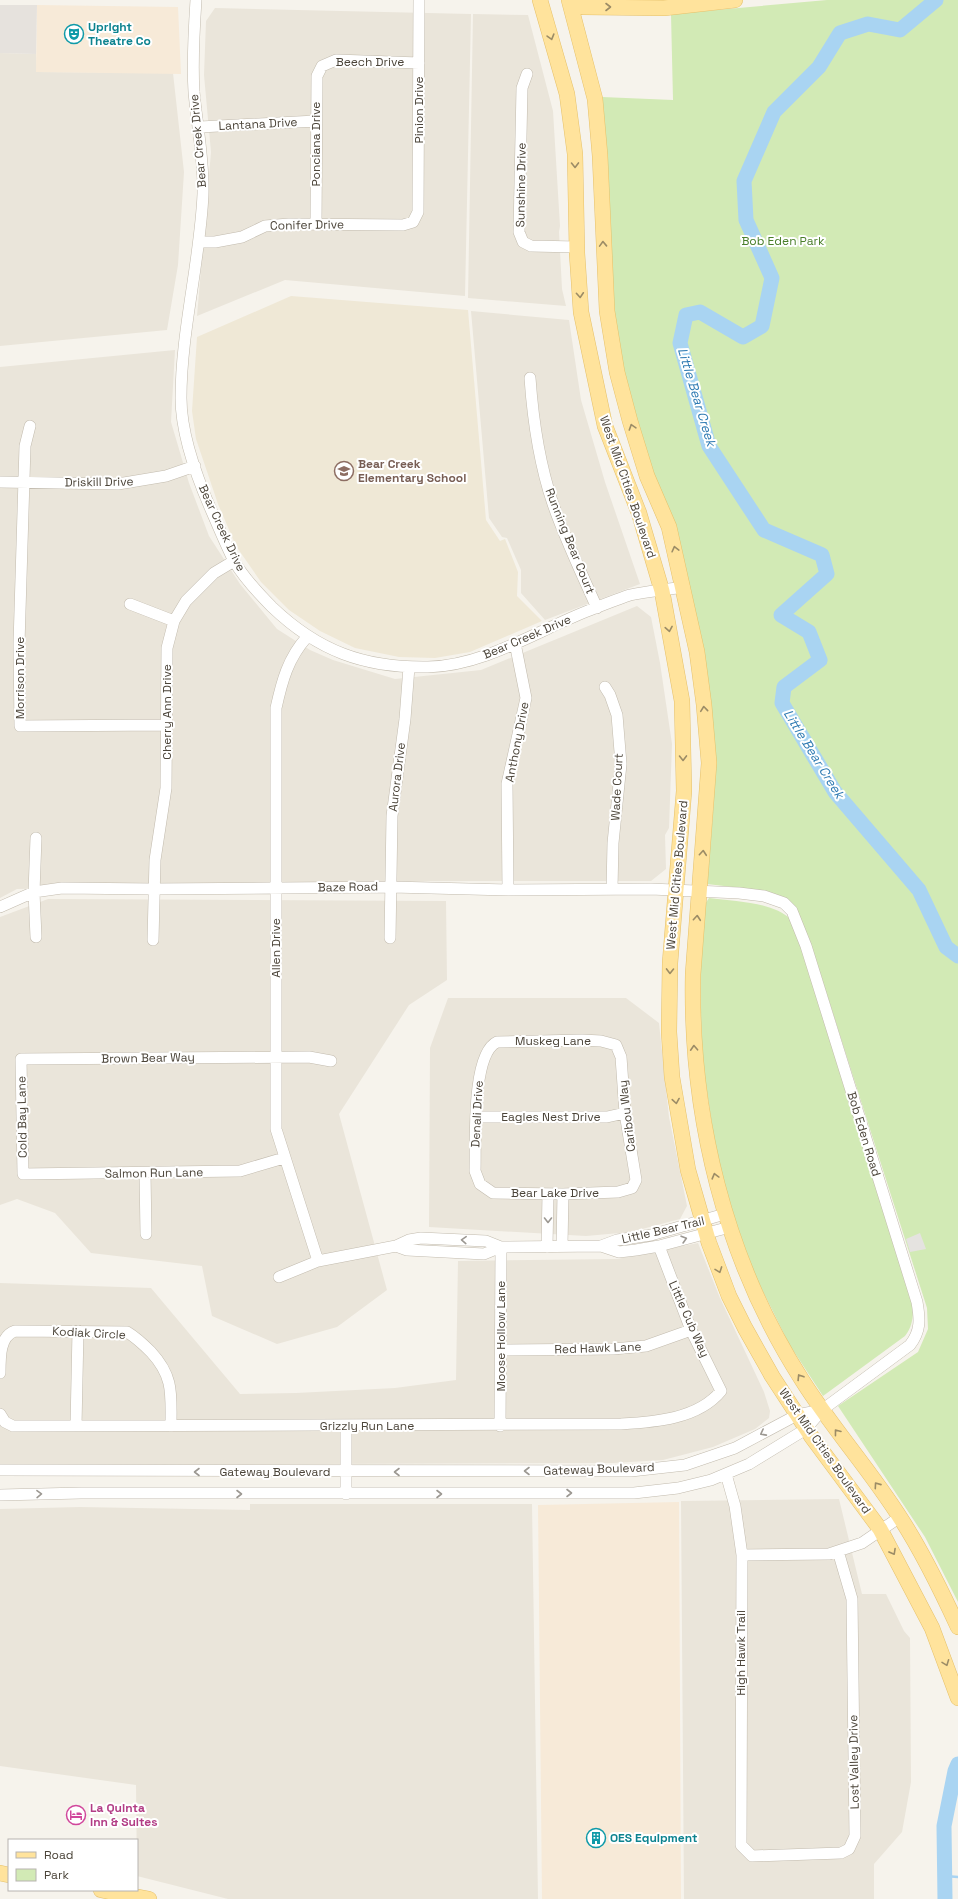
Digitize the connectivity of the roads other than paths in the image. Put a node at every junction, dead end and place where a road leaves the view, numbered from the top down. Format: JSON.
{"nodes":[{"id":1,"x":196,"y":0,"type":"edge"},
{"id":2,"x":419,"y":0,"type":"edge"},
{"id":3,"x":540,"y":0,"type":"edge"},
{"id":4,"x":570,"y":0,"type":"edge"},
{"id":5,"x":735,"y":0,"type":"edge"},
{"id":6,"x":664,"y":4,"type":"edge"},
{"id":7,"x":419,"y":63,"type":"junction"},
{"id":8,"x":322,"y":66,"type":"joint"},
{"id":9,"x":527,"y":74,"type":"dead end"},
{"id":10,"x":316,"y":121,"type":"junction"},
{"id":11,"x":200,"y":127,"type":"junction"},
{"id":12,"x":415,"y":220,"type":"joint"},
{"id":13,"x":316,"y":224,"type":"junction"},
{"id":14,"x":199,"y":242,"type":"junction"},
{"id":15,"x":577,"y":247,"type":"junction"},
{"id":16,"x":530,"y":378,"type":"dead end"},
{"id":17,"x":30,"y":426,"type":"dead end"},
{"id":18,"x":195,"y":466,"type":"junction"},
{"id":19,"x":0,"y":482,"type":"edge"},
{"id":20,"x":24,"y":482,"type":"junction"},
{"id":21,"x":234,"y":561,"type":"junction"},
{"id":22,"x":684,"y":587,"type":"junction"},
{"id":23,"x":662,"y":590,"type":"junction"},
{"id":24,"x":130,"y":604,"type":"dead end"},
{"id":25,"x":597,"y":608,"type":"junction"},
{"id":26,"x":174,"y":621,"type":"junction"},
{"id":27,"x":307,"y":637,"type":"junction"},
{"id":28,"x":515,"y":643,"type":"junction"},
{"id":29,"x":409,"y":667,"type":"junction"},
{"id":30,"x":605,"y":687,"type":"dead end"},
{"id":31,"x":167,"y":725,"type":"junction"},
{"id":32,"x":36,"y":838,"type":"dead end"},
{"id":33,"x":392,"y":887,"type":"junction"},
{"id":34,"x":276,"y":888,"type":"junction"},
{"id":35,"x":154,"y":889,"type":"junction"},
{"id":36,"x":612,"y":889,"type":"junction"},
{"id":37,"x":508,"y":890,"type":"junction"},
{"id":38,"x":676,"y":890,"type":"junction"},
{"id":39,"x":700,"y":891,"type":"junction"},
{"id":40,"x":34,"y":892,"type":"junction"},
{"id":41,"x":0,"y":907,"type":"edge"},
{"id":42,"x":36,"y":937,"type":"dead end"},
{"id":43,"x":390,"y":938,"type":"dead end"},
{"id":44,"x":153,"y":940,"type":"dead end"},
{"id":45,"x":490,"y":1045,"type":"joint"},
{"id":46,"x":616,"y":1045,"type":"joint"},
{"id":47,"x":276,"y":1058,"type":"junction"},
{"id":48,"x":21,"y":1059,"type":"joint"},
{"id":49,"x":331,"y":1060,"type":"dead end"},
{"id":50,"x":625,"y":1113,"type":"junction"},
{"id":51,"x":476,"y":1117,"type":"junction"},
{"id":52,"x":284,"y":1158,"type":"junction"},
{"id":53,"x":146,"y":1173,"type":"junction"},
{"id":54,"x":23,"y":1174,"type":"joint"},
{"id":55,"x":480,"y":1184,"type":"joint"},
{"id":56,"x":632,"y":1188,"type":"joint"},
{"id":57,"x":548,"y":1194,"type":"junction"},
{"id":58,"x":563,"y":1194,"type":"junction"},
{"id":59,"x":728,"y":1220,"type":"junction"},
{"id":60,"x":704,"y":1227,"type":"junction"},
{"id":61,"x":146,"y":1234,"type":"dead end"},
{"id":62,"x":562,"y":1246,"type":"junction"},
{"id":63,"x":601,"y":1246,"type":"junction"},
{"id":64,"x":659,"y":1246,"type":"junction"},
{"id":65,"x":502,"y":1247,"type":"junction"},
{"id":66,"x":547,"y":1247,"type":"junction"},
{"id":67,"x":318,"y":1261,"type":"junction"},
{"id":68,"x":279,"y":1277,"type":"dead end"},
{"id":69,"x":691,"y":1330,"type":"junction"},
{"id":70,"x":78,"y":1331,"type":"junction"},
{"id":71,"x":502,"y":1350,"type":"junction"},
{"id":72,"x":0,"y":1372,"type":"edge"},
{"id":73,"x":721,"y":1391,"type":"joint"},
{"id":74,"x":822,"y":1410,"type":"junction"},
{"id":75,"x":797,"y":1415,"type":"junction"},
{"id":76,"x":2,"y":1418,"type":"edge"},
{"id":77,"x":76,"y":1426,"type":"junction"},
{"id":78,"x":172,"y":1426,"type":"junction"},
{"id":79,"x":346,"y":1426,"type":"junction"},
{"id":80,"x":500,"y":1426,"type":"junction"},
{"id":81,"x":806,"y":1429,"type":"junction"},
{"id":82,"x":0,"y":1470,"type":"edge"},
{"id":83,"x":346,"y":1472,"type":"junction"},
{"id":84,"x":726,"y":1474,"type":"junction"},
{"id":85,"x":346,"y":1494,"type":"junction"},
{"id":86,"x":0,"y":1495,"type":"edge"},
{"id":87,"x":900,"y":1517,"type":"junction"},
{"id":88,"x":880,"y":1529,"type":"junction"},
{"id":89,"x":838,"y":1551,"type":"junction"},
{"id":90,"x":742,"y":1555,"type":"junction"},
{"id":91,"x":958,"y":1627,"type":"edge"},
{"id":92,"x":958,"y":1698,"type":"edge"},
{"id":93,"x":741,"y":1834,"type":"joint"},
{"id":94,"x":106,"y":1891,"type":"edge"},
{"id":95,"x":149,"y":1899,"type":"edge"}],
"edges":[{"from":1,"to":11,"type":"street","name":"Bear Creek Drive"},
{"from":2,"to":7,"type":"street","name":"Pinion Drive"},
{"from":3,"to":15,"type":"main road","name":"West Mid Cities Boulevard","one_way":true},
{"from":4,"to":6,"type":"main road","one_way":true},
{"from":22,"to":4,"type":"main road","name":"West Mid Cities Boulevard","one_way":true},
{"from":5,"to":6,"type":"main road"},
{"from":7,"to":8,"type":"street","name":"Beech Drive"},
{"from":7,"to":12,"type":"street","name":"Pinion Drive"},
{"from":8,"to":10,"type":"street","name":"Ponciana Drive"},
{"from":9,"to":15,"type":"street","name":"Sunshine Drive"},
{"from":10,"to":11,"type":"street","name":"Lantana Drive"},
{"from":10,"to":13,"type":"street","name":"Ponciana Drive"},
{"from":11,"to":14,"type":"street","name":"Bear Creek Drive"},
{"from":12,"to":13,"type":"street","name":"Conifer Drive"},
{"from":13,"to":14,"type":"street","name":"Conifer Drive"},
{"from":14,"to":18,"type":"street","name":"Bear Creek Drive"},
{"from":15,"to":23,"type":"main road","name":"West Mid Cities Boulevard","one_way":true},
{"from":16,"to":25,"type":"street","name":"Running Bear Court"},
{"from":17,"to":20,"type":"street"},
{"from":18,"to":20,"type":"street","name":"Driskill Drive"},
{"from":18,"to":21,"type":"street","name":"Bear Creek Drive"},
{"from":19,"to":20,"type":"street","name":"Driskill Drive"},
{"from":20,"to":31,"type":"street","name":"Morrison Drive"},
{"from":21,"to":26,"type":"street","name":"Cherry Ann Drive"},
{"from":21,"to":27,"type":"street","name":"Bear Creek Drive"},
{"from":22,"to":23,"type":"street","name":"Bear Creek Drive"},
{"from":39,"to":22,"type":"main road","name":"West Mid Cities Boulevard","one_way":true},
{"from":23,"to":25,"type":"street","name":"Bear Creek Drive"},
{"from":23,"to":38,"type":"main road","name":"West Mid Cities Boulevard","one_way":true},
{"from":24,"to":26,"type":"street"},
{"from":25,"to":28,"type":"street","name":"Bear Creek Drive"},
{"from":26,"to":31,"type":"street","name":"Cherry Ann Drive"},
{"from":27,"to":29,"type":"street","name":"Bear Creek Drive"},
{"from":27,"to":34,"type":"street","name":"Allen Drive"},
{"from":28,"to":29,"type":"street","name":"Bear Creek Drive"},
{"from":28,"to":37,"type":"street","name":"Anthony Drive"},
{"from":29,"to":33,"type":"street","name":"Aurora Drive"},
{"from":30,"to":36,"type":"street","name":"Wade Court"},
{"from":31,"to":35,"type":"street","name":"Cherry Ann Drive"},
{"from":32,"to":40,"type":"street"},
{"from":33,"to":34,"type":"street","name":"Baze Road"},
{"from":33,"to":37,"type":"street","name":"Baze Road"},
{"from":33,"to":43,"type":"street","name":"Aurora Drive"},
{"from":34,"to":35,"type":"street","name":"Baze Road"},
{"from":34,"to":47,"type":"street","name":"Allen Drive"},
{"from":35,"to":40,"type":"street","name":"Baze Road"},
{"from":35,"to":44,"type":"street","name":"Cherry Ann Drive"},
{"from":36,"to":37,"type":"street","name":"Baze Road"},
{"from":36,"to":38,"type":"street","name":"Baze Road"},
{"from":38,"to":39,"type":"street","name":"Baze Road"},
{"from":38,"to":60,"type":"main road","name":"West Mid Cities Boulevard","one_way":true},
{"from":59,"to":39,"type":"main road","name":"West Mid Cities Boulevard","one_way":true},
{"from":39,"to":74,"type":"street","name":"Bob Eden Road"},
{"from":40,"to":41,"type":"street","name":"Baze Road"},
{"from":40,"to":42,"type":"street"},
{"from":45,"to":46,"type":"street","name":"Muskeg Lane"},
{"from":45,"to":51,"type":"street","name":"Denali Drive"},
{"from":46,"to":50,"type":"street","name":"Caribou Way"},
{"from":47,"to":48,"type":"street","name":"Brown Bear Way"},
{"from":47,"to":49,"type":"street","name":"Brown Bear Way"},
{"from":47,"to":52,"type":"street","name":"Allen Drive"},
{"from":48,"to":54,"type":"street","name":"Cold Bay Lane"},
{"from":50,"to":51,"type":"street","name":"Eagles Nest Drive"},
{"from":50,"to":56,"type":"street","name":"Caribou Way"},
{"from":51,"to":55,"type":"street","name":"Denali Drive"},
{"from":52,"to":53,"type":"street","name":"Salmon Run Lane"},
{"from":52,"to":67,"type":"street","name":"Allen Drive"},
{"from":53,"to":54,"type":"street","name":"Salmon Run Lane"},
{"from":53,"to":61,"type":"street"},
{"from":55,"to":57,"type":"street","name":"Bear Lake Drive"},
{"from":56,"to":58,"type":"street","name":"Bear Lake Drive"},
{"from":57,"to":58,"type":"street","name":"Bear Lake Drive"},
{"from":57,"to":66,"type":"street","one_way":true},
{"from":58,"to":62,"type":"street"},
{"from":59,"to":60,"type":"street","name":"Little Bear Trail"},
{"from":74,"to":59,"type":"main road","name":"West Mid Cities Boulevard","one_way":true},
{"from":60,"to":63,"type":"street","name":"Little Bear Trail"},
{"from":64,"to":60,"type":"street","name":"Little Bear Trail","one_way":true},
{"from":60,"to":75,"type":"main road","name":"West Mid Cities Boulevard","one_way":true},
{"from":62,"to":63,"type":"street","name":"Little Bear Trail"},
{"from":62,"to":66,"type":"street","name":"Little Bear Trail"},
{"from":63,"to":64,"type":"street","name":"Little Bear Trail"},
{"from":64,"to":69,"type":"street","name":"Little Cub Way"},
{"from":65,"to":66,"type":"street","name":"Little Bear Trail"},
{"from":65,"to":67,"type":"street","name":"Little Bear Trail"},
{"from":65,"to":71,"type":"street","name":"Moose Hollow Lane"},
{"from":67,"to":68,"type":"street"},
{"from":69,"to":71,"type":"street","name":"Red Hawk Lane"},
{"from":69,"to":73,"type":"street","name":"Little Cub Way"},
{"from":70,"to":72,"type":"street","name":"Kodiak Circle"},
{"from":70,"to":77,"type":"street"},
{"from":70,"to":78,"type":"street","name":"Kodiak Circle"},
{"from":71,"to":80,"type":"street","name":"Moose Hollow Lane"},
{"from":73,"to":80,"type":"street","name":"Grizzly Run Lane"},
{"from":74,"to":75,"type":"street","name":"Gateway Boulevard"},
{"from":74,"to":81,"type":"street","name":"Gateway Boulevard"},
{"from":87,"to":74,"type":"main road","name":"West Mid Cities Boulevard","one_way":true},
{"from":75,"to":81,"type":"main road","name":"West Mid Cities Boulevard"},
{"from":75,"to":83,"type":"street","name":"Gateway Boulevard","one_way":true},
{"from":76,"to":77,"type":"street","name":"Grizzly Run Lane"},
{"from":77,"to":78,"type":"street","name":"Grizzly Run Lane"},
{"from":78,"to":79,"type":"street","name":"Grizzly Run Lane"},
{"from":79,"to":80,"type":"street","name":"Grizzly Run Lane"},
{"from":79,"to":83,"type":"street"},
{"from":81,"to":84,"type":"street","name":"Gateway Boulevard"},
{"from":81,"to":88,"type":"main road","name":"West Mid Cities Boulevard"},
{"from":83,"to":82,"type":"street","name":"Gateway Boulevard","one_way":true},
{"from":83,"to":85,"type":"street"},
{"from":85,"to":84,"type":"street","name":"Gateway Boulevard","one_way":true},
{"from":84,"to":90,"type":"street","name":"High Hawk Trail"},
{"from":86,"to":85,"type":"street","name":"Gateway Boulevard","one_way":true},
{"from":87,"to":88,"type":"street"},
{"from":87,"to":91,"type":"main road","name":"West Mid Cities Boulevard"},
{"from":88,"to":89,"type":"street"},
{"from":88,"to":92,"type":"main road","name":"West Mid Cities Boulevard","one_way":true},
{"from":89,"to":90,"type":"street"},
{"from":89,"to":93,"type":"street","name":"Lost Valley Drive"},
{"from":90,"to":93,"type":"street","name":"High Hawk Trail"},
{"from":94,"to":95,"type":"main road"}]}
